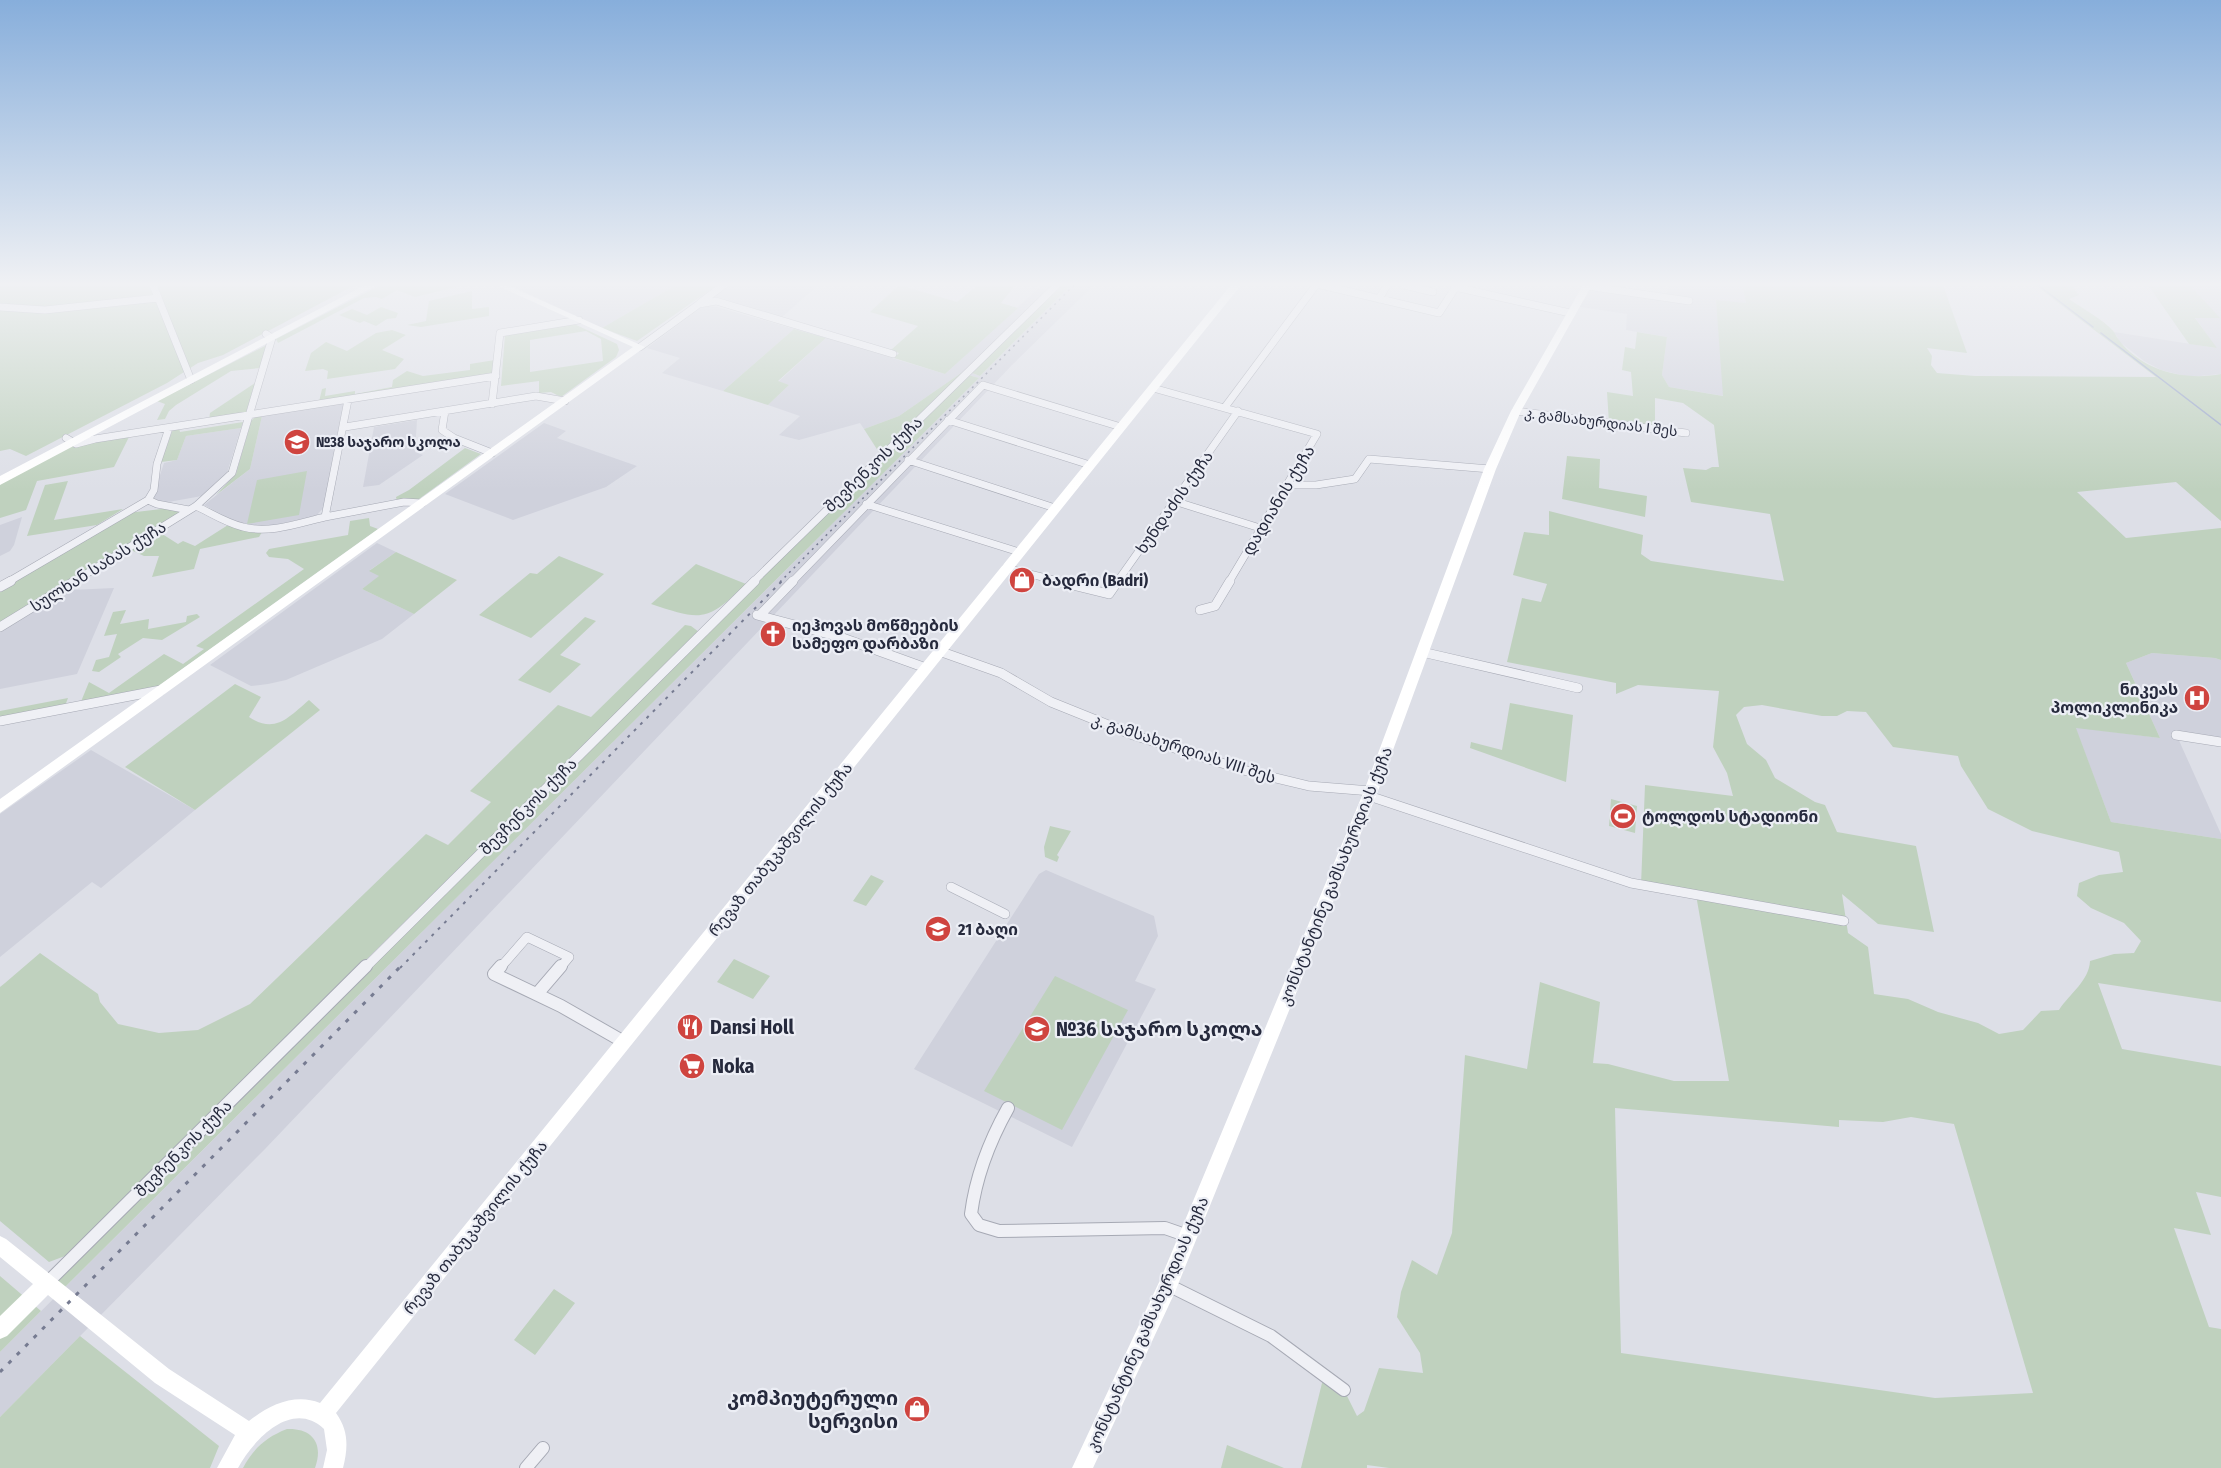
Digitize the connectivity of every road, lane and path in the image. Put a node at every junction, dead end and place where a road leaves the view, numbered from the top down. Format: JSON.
{"nodes":[{"id":1,"x":180,"y":354,"type":"edge"},
{"id":2,"x":236,"y":354,"type":"edge"},
{"id":3,"x":265,"y":354,"type":"edge"},
{"id":4,"x":498,"y":354,"type":"edge"},
{"id":5,"x":630,"y":354,"type":"edge"},
{"id":6,"x":987,"y":354,"type":"edge"},
{"id":7,"x":1181,"y":354,"type":"edge"},
{"id":8,"x":1265,"y":354,"type":"edge"},
{"id":9,"x":1548,"y":354,"type":"edge"},
{"id":10,"x":496,"y":376,"type":"junction"},
{"id":11,"x":190,"y":378,"type":"junction"},
{"id":12,"x":1153,"y":388,"type":"junction"},
{"id":13,"x":348,"y":400,"type":"junction"},
{"id":14,"x":565,"y":401,"type":"junction"},
{"id":15,"x":492,"y":404,"type":"junction"},
{"id":16,"x":1225,"y":407,"type":"junction"},
{"id":17,"x":445,"y":411,"type":"junction"},
{"id":18,"x":1238,"y":411,"type":"junction"},
{"id":19,"x":1516,"y":411,"type":"junction"},
{"id":20,"x":249,"y":416,"type":"junction"},
{"id":21,"x":948,"y":420,"type":"junction"},
{"id":22,"x":345,"y":427,"type":"junction"},
{"id":23,"x":1121,"y":427,"type":"junction"},
{"id":24,"x":169,"y":428,"type":"junction"},
{"id":25,"x":1686,"y":433,"type":"dead end"},
{"id":26,"x":70,"y":440,"type":"junction"},
{"id":27,"x":492,"y":453,"type":"junction"},
{"id":28,"x":908,"y":460,"type":"junction"},
{"id":29,"x":1090,"y":465,"type":"junction"},
{"id":30,"x":1490,"y":469,"type":"junction"},
{"id":31,"x":0,"y":472,"type":"edge"},
{"id":32,"x":0,"y":481,"type":"edge"},
{"id":33,"x":1286,"y":484,"type":"junction"},
{"id":34,"x":148,"y":500,"type":"junction"},
{"id":35,"x":1174,"y":501,"type":"junction"},
{"id":36,"x":422,"y":503,"type":"junction"},
{"id":37,"x":866,"y":504,"type":"junction"},
{"id":38,"x":193,"y":508,"type":"junction"},
{"id":39,"x":1055,"y":508,"type":"junction"},
{"id":40,"x":325,"y":518,"type":"junction"},
{"id":41,"x":1260,"y":528,"type":"junction"},
{"id":42,"x":1019,"y":552,"type":"junction"},
{"id":43,"x":1006,"y":568,"type":"junction"},
{"id":44,"x":0,"y":587,"type":"edge"},
{"id":45,"x":1200,"y":610,"type":"dead end"},
{"id":46,"x":0,"y":627,"type":"edge"},
{"id":47,"x":939,"y":651,"type":"junction"},
{"id":48,"x":1422,"y":652,"type":"junction"},
{"id":49,"x":926,"y":668,"type":"junction"},
{"id":50,"x":1578,"y":688,"type":"dead end"},
{"id":51,"x":164,"y":689,"type":"junction"},
{"id":52,"x":0,"y":722,"type":"edge"},
{"id":53,"x":2176,"y":735,"type":"dead end"},
{"id":54,"x":2221,"y":741,"type":"edge"},
{"id":55,"x":1370,"y":793,"type":"junction"},
{"id":56,"x":0,"y":807,"type":"edge"},
{"id":57,"x":951,"y":887,"type":"dead end"},
{"id":58,"x":1005,"y":914,"type":"dead end"},
{"id":59,"x":1844,"y":921,"type":"dead end"},
{"id":60,"x":537,"y":994,"type":"junction"},
{"id":61,"x":624,"y":1042,"type":"junction"},
{"id":62,"x":1008,"y":1108,"type":"dead end"},
{"id":63,"x":1188,"y":1236,"type":"junction"},
{"id":64,"x":0,"y":1245,"type":"edge"},
{"id":65,"x":47,"y":1283,"type":"junction"},
{"id":66,"x":1168,"y":1286,"type":"junction"},
{"id":67,"x":0,"y":1329,"type":"edge"},
{"id":68,"x":1344,"y":1390,"type":"dead end"},
{"id":69,"x":324,"y":1413,"type":"junction"},
{"id":70,"x":250,"y":1433,"type":"junction"},
{"id":71,"x":543,"y":1448,"type":"dead end"},
{"id":72,"x":335,"y":1467,"type":"edge"},
{"id":73,"x":227,"y":1468,"type":"edge"},
{"id":74,"x":526,"y":1468,"type":"edge"},
{"id":75,"x":1082,"y":1468,"type":"edge"}],
"edges":[{"from":1,"to":11,"type":"street"},
{"from":2,"to":11,"type":"street"},
{"from":3,"to":20,"type":"street","name":"სულხან საბას ქუჩა"},
{"from":4,"to":10,"type":"street"},
{"from":5,"to":14,"type":"street"},
{"from":6,"to":65,"type":"street","name":"შევჩენკოს ქუჩა"},
{"from":7,"to":12,"type":"street","name":"რევაზ თაბუკაშვილის ქუჩა"},
{"from":8,"to":16,"type":"street"},
{"from":9,"to":19,"type":"street","name":"კონსტანტინე გამსახურდიას ქუჩა"},
{"from":10,"to":13,"type":"street"},
{"from":10,"to":15,"type":"street"},
{"from":11,"to":26,"type":"street"},
{"from":12,"to":16,"type":"street","name":"დადიანის ქუჩა"},
{"from":12,"to":23,"type":"street","name":"რევაზ თაბუკაშვილის ქუჩა"},
{"from":13,"to":20,"type":"street"},
{"from":13,"to":22,"type":"street"},
{"from":14,"to":15,"type":"street"},
{"from":14,"to":27,"type":"street"},
{"from":15,"to":17,"type":"street"},
{"from":16,"to":18,"type":"street","name":"დადიანის ქუჩა"},
{"from":17,"to":22,"type":"street"},
{"from":17,"to":27,"type":"street"},
{"from":18,"to":33,"type":"street","name":"დადიანის ქუჩა"},
{"from":18,"to":35,"type":"street","name":"ხუნდაძის ქუჩა"},
{"from":19,"to":25,"type":"street","name":"კ. გამსახურდიას I შეს"},
{"from":19,"to":30,"type":"street","name":"კონსტანტინე გამსახურდიას ქუჩა"},
{"from":20,"to":24,"type":"street"},
{"from":20,"to":38,"type":"street","name":"სულხან საბას ქუჩა"},
{"from":21,"to":23,"type":"street"},
{"from":21,"to":28,"type":"street"},
{"from":21,"to":29,"type":"street"},
{"from":22,"to":40,"type":"street"},
{"from":23,"to":29,"type":"street","name":"რევაზ თაბუკაშვილის ქუჩა"},
{"from":24,"to":26,"type":"street"},
{"from":24,"to":34,"type":"street","name":"სულხან საბას ქუჩა"},
{"from":26,"to":31,"type":"street"},
{"from":26,"to":32,"type":"street"},
{"from":27,"to":36,"type":"street"},
{"from":28,"to":37,"type":"street"},
{"from":28,"to":39,"type":"street"},
{"from":29,"to":39,"type":"street","name":"რევაზ თაბუკაშვილის ქუჩა"},
{"from":30,"to":33,"type":"street"},
{"from":30,"to":48,"type":"street","name":"კონსტანტინე გამსახურდიას ქუჩა"},
{"from":33,"to":41,"type":"street","name":"დადიანის ქუჩა"},
{"from":34,"to":38,"type":"street"},
{"from":34,"to":44,"type":"street","name":"სულხან საბას ქუჩა"},
{"from":35,"to":41,"type":"street"},
{"from":35,"to":43,"type":"street","name":"ხუნდაძის ქუჩა"},
{"from":36,"to":40,"type":"street"},
{"from":36,"to":51,"type":"street"},
{"from":37,"to":42,"type":"street"},
{"from":37,"to":49,"type":"street"},
{"from":38,"to":40,"type":"street"},
{"from":38,"to":46,"type":"street","name":"სულხან საბას ქუჩა"},
{"from":39,"to":42,"type":"street","name":"რევაზ თაბუკაშვილის ქუჩა"},
{"from":41,"to":45,"type":"street","name":"დადიანის ქუჩა"},
{"from":42,"to":43,"type":"street","name":"რევაზ თაბუკაშვილის ქუჩა"},
{"from":43,"to":47,"type":"street","name":"რევაზ თაბუკაშვილის ქუჩა"},
{"from":47,"to":49,"type":"street","name":"რევაზ თაბუკაშვილის ქუჩა"},
{"from":47,"to":55,"type":"street","name":"კ. გამსახურდიას VIII შეს"},
{"from":48,"to":50,"type":"street"},
{"from":48,"to":55,"type":"street","name":"კონსტანტინე გამსახურდიას ქუჩა"},
{"from":49,"to":61,"type":"street","name":"რევაზ თაბუკაშვილის ქუჩა"},
{"from":51,"to":52,"type":"street"},
{"from":51,"to":56,"type":"street"},
{"from":53,"to":54,"type":"street"},
{"from":55,"to":59,"type":"street","name":"კ. გამსახურდიას VIII შეს"},
{"from":55,"to":63,"type":"street","name":"კონსტანტინე გამსახურდიას ქუჩა"},
{"from":57,"to":58,"type":"street"},
{"from":60,"to":60,"type":"street"},
{"from":60,"to":61,"type":"street"},
{"from":61,"to":69,"type":"street","name":"რევაზ თაბუკაშვილის ქუჩა"},
{"from":62,"to":63,"type":"street"},
{"from":63,"to":66,"type":"street","name":"კონსტანტინე გამსახურდიას ქუჩა"},
{"from":64,"to":65,"type":"street"},
{"from":65,"to":67,"type":"street","name":"შევჩენკოს ქუჩა"},
{"from":65,"to":70,"type":"street"},
{"from":66,"to":68,"type":"street"},
{"from":66,"to":75,"type":"street","name":"კონსტანტინე გამსახურდიას ქუჩა"},
{"from":69,"to":70,"type":"street"},
{"from":69,"to":72,"type":"street"},
{"from":70,"to":73,"type":"street"},
{"from":71,"to":74,"type":"street"}]}
